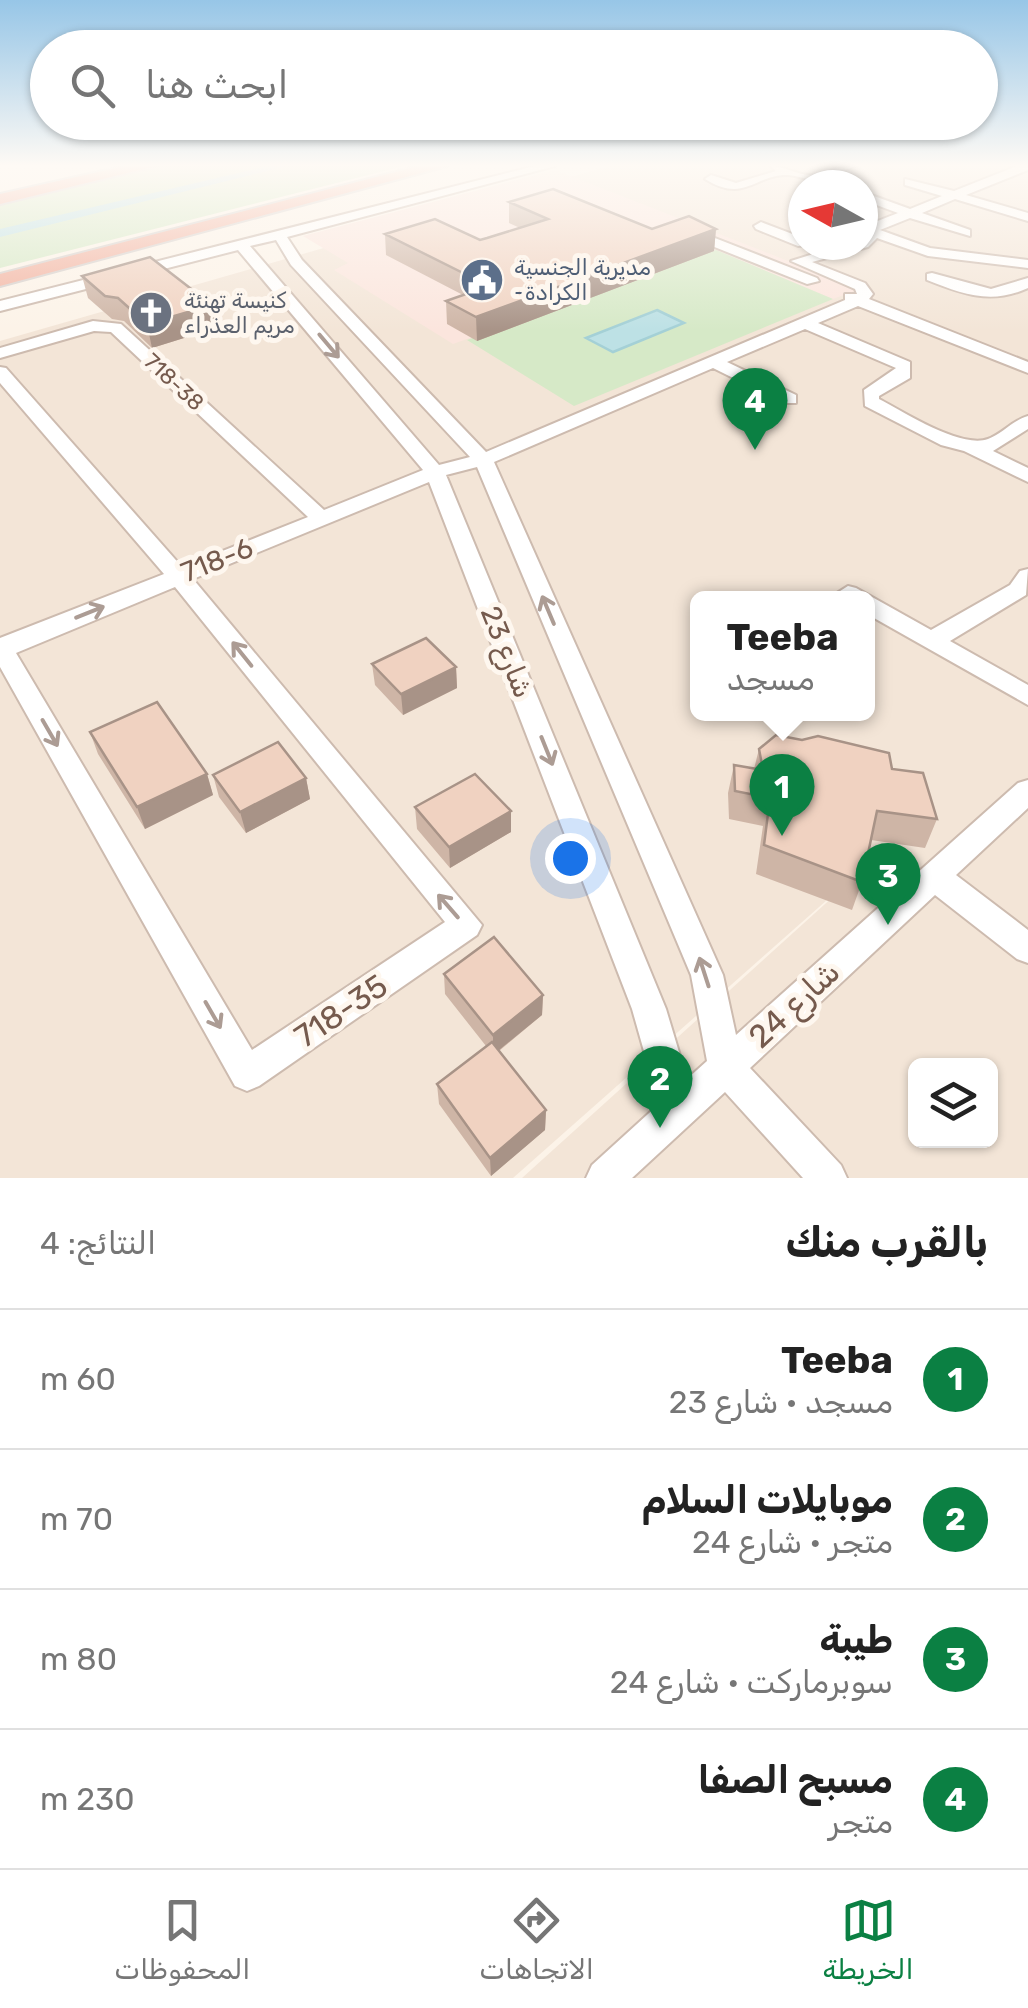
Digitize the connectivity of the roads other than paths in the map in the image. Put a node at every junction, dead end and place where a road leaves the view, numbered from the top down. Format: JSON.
{"nodes":[{"id":1,"x":227,"y":221,"type":"edge"},
{"id":2,"x":338,"y":221,"type":"edge"},
{"id":3,"x":933,"y":221,"type":"edge"},
{"id":4,"x":761,"y":226,"type":"dead end"},
{"id":5,"x":965,"y":233,"type":"dead end"},
{"id":6,"x":697,"y":234,"type":"edge"},
{"id":7,"x":280,"y":236,"type":"junction"},
{"id":8,"x":788,"y":237,"type":"edge"},
{"id":9,"x":878,"y":242,"type":"edge"},
{"id":10,"x":242,"y":246,"type":"junction"},
{"id":11,"x":1028,"y":249,"type":"edge"},
{"id":12,"x":802,"y":260,"type":"edge"},
{"id":13,"x":1004,"y":260,"type":"junction"},
{"id":14,"x":296,"y":262,"type":"junction"},
{"id":15,"x":1028,"y":264,"type":"edge"},
{"id":16,"x":264,"y":270,"type":"junction"},
{"id":17,"x":932,"y":277,"type":"dead end"},
{"id":18,"x":0,"y":280,"type":"edge"},
{"id":19,"x":1028,"y":282,"type":"edge"},
{"id":20,"x":859,"y":300,"type":"junction"},
{"id":21,"x":0,"y":306,"type":"edge"},
{"id":22,"x":806,"y":324,"type":"junction"},
{"id":23,"x":0,"y":353,"type":"edge"},
{"id":24,"x":714,"y":362,"type":"junction"},
{"id":25,"x":1028,"y":368,"type":"edge"},
{"id":26,"x":0,"y":372,"type":"edge"},
{"id":27,"x":790,"y":399,"type":"dead end"},
{"id":28,"x":1028,"y":421,"type":"edge"},
{"id":29,"x":972,"y":447,"type":"junction"},
{"id":30,"x":483,"y":460,"type":"junction"},
{"id":31,"x":435,"y":472,"type":"junction"},
{"id":32,"x":1028,"y":476,"type":"edge"},
{"id":33,"x":320,"y":518,"type":"junction"},
{"id":34,"x":178,"y":576,"type":"junction"},
{"id":35,"x":1025,"y":589,"type":"edge"},
{"id":36,"x":875,"y":609,"type":"edge"},
{"id":37,"x":931,"y":641,"type":"junction"},
{"id":38,"x":1,"y":648,"type":"edge"},
{"id":39,"x":1028,"y":696,"type":"edge"},
{"id":40,"x":1028,"y":791,"type":"edge"},
{"id":41,"x":934,"y":876,"type":"junction"},
{"id":42,"x":1028,"y":950,"type":"edge"},
{"id":43,"x":726,"y":1068,"type":"junction"},
{"id":44,"x":679,"y":1111,"type":"junction"},
{"id":45,"x":605,"y":1178,"type":"edge"},
{"id":46,"x":828,"y":1178,"type":"edge"}],
"edges":[{"from":1,"to":18,"type":"highway"},
{"from":2,"to":7,"type":"street"},
{"from":3,"to":5,"type":"street"},
{"from":4,"to":8,"type":"street"},
{"from":6,"to":20,"type":"street"},
{"from":7,"to":10,"type":"street"},
{"from":7,"to":14,"type":"street","name":"شارع 23"},
{"from":9,"to":13,"type":"street"},
{"from":10,"to":16,"type":"street","name":"شارع 23"},
{"from":10,"to":21,"type":"street"},
{"from":11,"to":13,"type":"street"},
{"from":12,"to":20,"type":"street"},
{"from":13,"to":15,"type":"street"},
{"from":14,"to":16,"type":"street"},
{"from":14,"to":30,"type":"street","name":"شارع 23"},
{"from":16,"to":31,"type":"street","name":"شارع 23","one_way":true},
{"from":17,"to":19,"type":"street"},
{"from":20,"to":22,"type":"street","name":"718-6"},
{"from":20,"to":25,"type":"street"},
{"from":22,"to":24,"type":"street","name":"718-6"},
{"from":22,"to":29,"type":"street"},
{"from":23,"to":33,"type":"street","name":"718-38"},
{"from":24,"to":27,"type":"street"},
{"from":24,"to":30,"type":"street","name":"718-6"},
{"from":26,"to":34,"type":"street"},
{"from":28,"to":29,"type":"street"},
{"from":29,"to":32,"type":"street"},
{"from":30,"to":31,"type":"street","name":"718-6"},
{"from":43,"to":30,"type":"street","name":"شارع 23","one_way":true},
{"from":31,"to":33,"type":"street","name":"718-6"},
{"from":31,"to":44,"type":"street","name":"شارع 23","one_way":true},
{"from":33,"to":34,"type":"street","name":"718-6"},
{"from":38,"to":34,"type":"street","name":"718-6","one_way":true},
{"from":38,"to":34,"type":"street","name":"718-35","one_way":true},
{"from":35,"to":37,"type":"street"},
{"from":36,"to":37,"type":"street"},
{"from":37,"to":39,"type":"street"},
{"from":40,"to":41,"type":"street","name":"شارع 24"},
{"from":41,"to":42,"type":"street"},
{"from":41,"to":43,"type":"street","name":"شارع 24"},
{"from":43,"to":44,"type":"street","name":"شارع 24"},
{"from":43,"to":46,"type":"street"},
{"from":44,"to":45,"type":"street","name":"شارع 24"}]}
